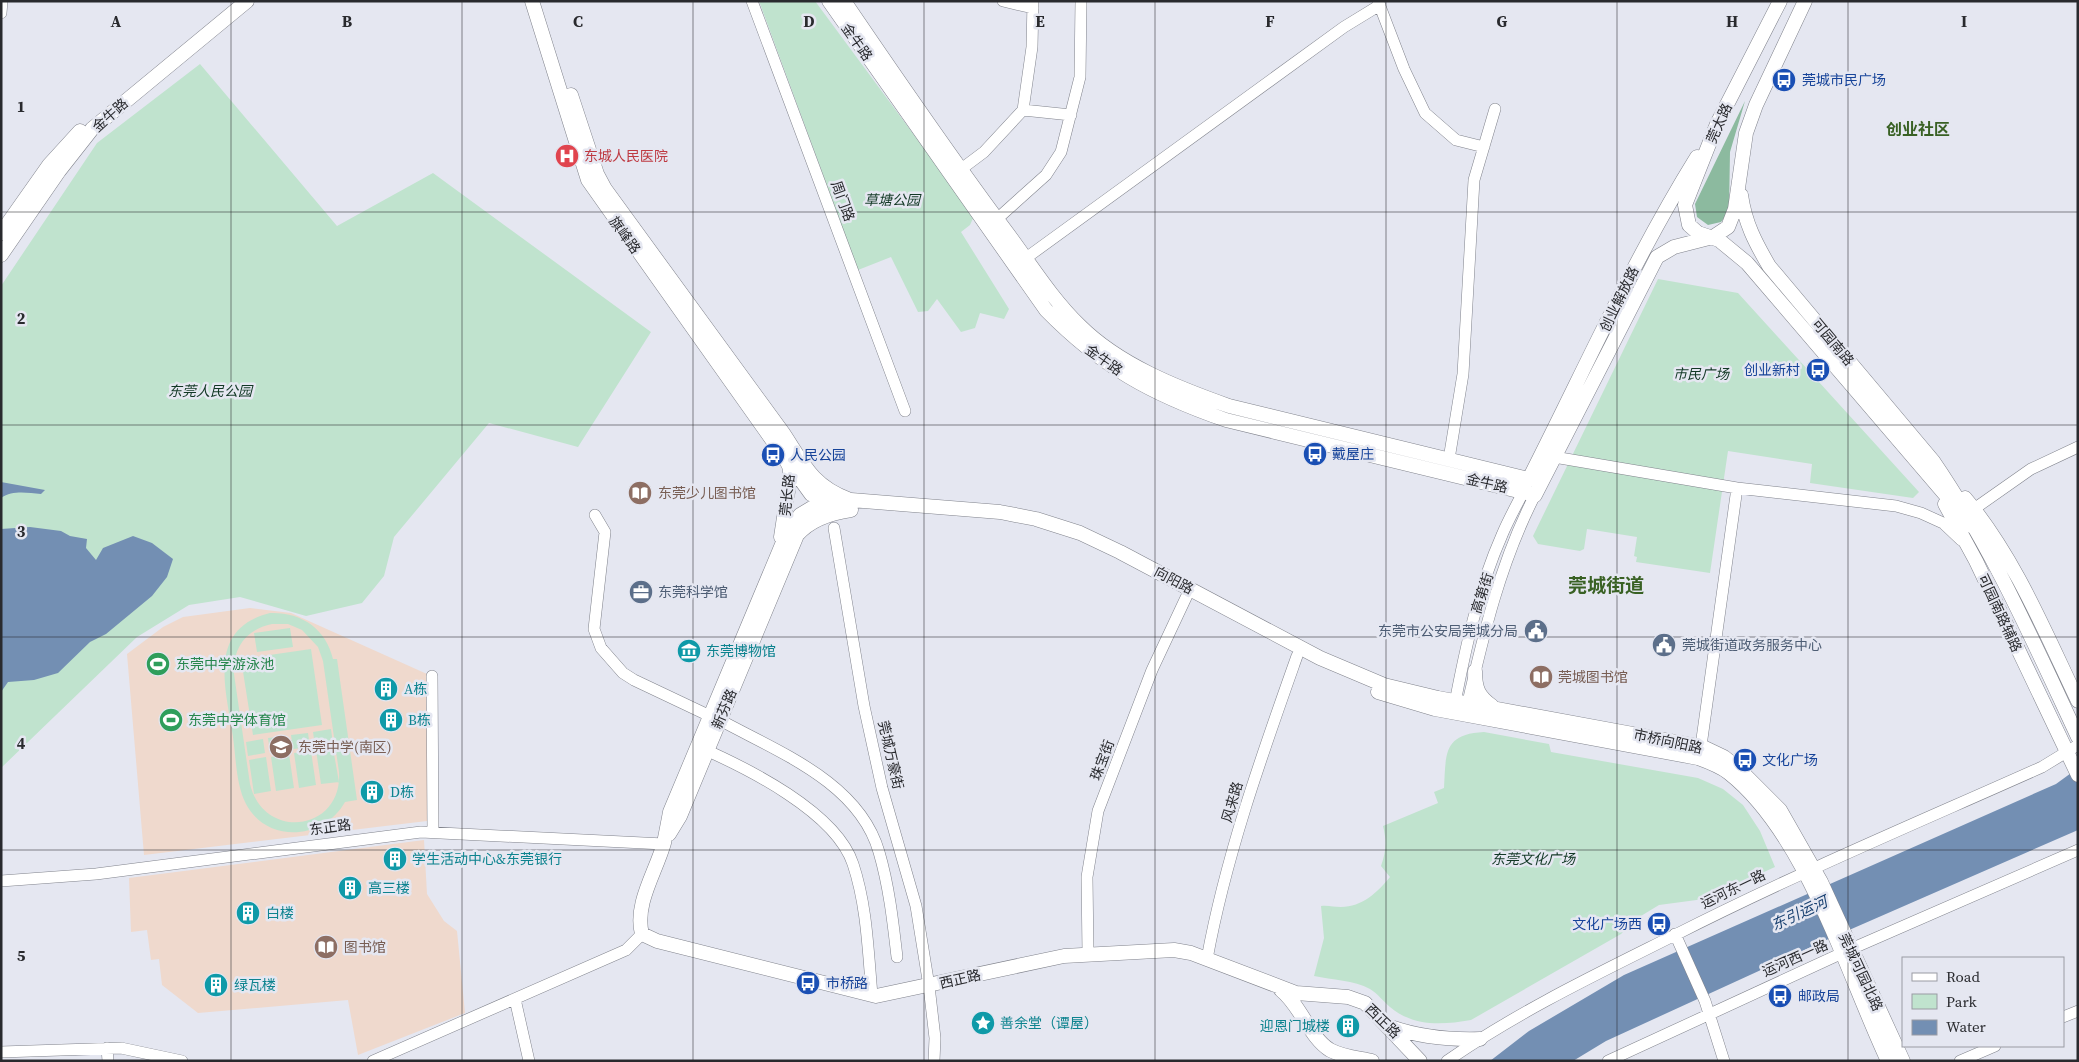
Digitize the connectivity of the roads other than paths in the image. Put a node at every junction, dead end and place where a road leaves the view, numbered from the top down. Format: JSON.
{"nodes":[{"id":1,"x":2,"y":1,"type":"edge"},
{"id":2,"x":233,"y":1,"type":"edge"},
{"id":3,"x":247,"y":1,"type":"edge"},
{"id":4,"x":532,"y":1,"type":"edge"},
{"id":5,"x":541,"y":1,"type":"edge"},
{"id":6,"x":752,"y":1,"type":"edge"},
{"id":7,"x":829,"y":1,"type":"edge"},
{"id":8,"x":844,"y":1,"type":"edge"},
{"id":9,"x":1003,"y":1,"type":"edge"},
{"id":10,"x":1081,"y":1,"type":"edge"},
{"id":11,"x":1780,"y":1,"type":"edge"},
{"id":12,"x":1805,"y":1,"type":"edge"},
{"id":13,"x":1379,"y":3,"type":"edge"},
{"id":14,"x":1033,"y":4,"type":"edge"},
{"id":15,"x":1,"y":13,"type":"edge"},
{"id":16,"x":1495,"y":109,"type":"dead end"},
{"id":17,"x":1023,"y":110,"type":"junction"},
{"id":18,"x":1071,"y":115,"type":"junction"},
{"id":19,"x":1717,"y":124,"type":"junction"},
{"id":20,"x":1484,"y":147,"type":"junction"},
{"id":21,"x":960,"y":170,"type":"junction"},
{"id":22,"x":1740,"y":182,"type":"junction"},
{"id":23,"x":997,"y":219,"type":"junction"},
{"id":24,"x":1,"y":233,"type":"edge"},
{"id":25,"x":1713,"y":237,"type":"junction"},
{"id":26,"x":1696,"y":242,"type":"junction"},
{"id":27,"x":1,"y":255,"type":"edge"},
{"id":28,"x":1739,"y":255,"type":"junction"},
{"id":29,"x":1026,"y":258,"type":"junction"},
{"id":30,"x":905,"y":411,"type":"dead end"},
{"id":31,"x":778,"y":437,"type":"junction"},
{"id":32,"x":2078,"y":447,"type":"edge"},
{"id":33,"x":792,"y":455,"type":"junction"},
{"id":34,"x":1554,"y":456,"type":"junction"},
{"id":35,"x":1449,"y":459,"type":"junction"},
{"id":36,"x":1934,"y":462,"type":"junction"},
{"id":37,"x":1918,"y":464,"type":"junction"},
{"id":38,"x":798,"y":477,"type":"junction"},
{"id":39,"x":1532,"y":487,"type":"junction"},
{"id":40,"x":1737,"y":488,"type":"junction"},
{"id":41,"x":1945,"y":488,"type":"junction"},
{"id":42,"x":824,"y":503,"type":"junction"},
{"id":43,"x":851,"y":505,"type":"junction"},
{"id":44,"x":1974,"y":509,"type":"junction"},
{"id":45,"x":595,"y":515,"type":"dead end"},
{"id":46,"x":834,"y":528,"type":"dead end"},
{"id":47,"x":789,"y":529,"type":"junction"},
{"id":48,"x":778,"y":554,"type":"junction"},
{"id":49,"x":1972,"y":554,"type":"junction"},
{"id":50,"x":776,"y":570,"type":"junction"},
{"id":51,"x":1188,"y":593,"type":"junction"},
{"id":52,"x":1297,"y":656,"type":"junction"},
{"id":53,"x":1475,"y":671,"type":"junction"},
{"id":54,"x":432,"y":676,"type":"dead end"},
{"id":55,"x":2078,"y":701,"type":"edge"},
{"id":56,"x":1460,"y":708,"type":"junction"},
{"id":57,"x":1486,"y":711,"type":"junction"},
{"id":58,"x":715,"y":718,"type":"junction"},
{"id":59,"x":2078,"y":737,"type":"edge"},
{"id":60,"x":702,"y":749,"type":"junction"},
{"id":61,"x":2072,"y":749,"type":"edge"},
{"id":62,"x":1700,"y":752,"type":"junction"},
{"id":63,"x":2076,"y":771,"type":"edge"},
{"id":64,"x":433,"y":831,"type":"junction"},
{"id":65,"x":664,"y":844,"type":"junction"},
{"id":66,"x":2078,"y":850,"type":"edge"},
{"id":67,"x":1808,"y":870,"type":"junction"},
{"id":68,"x":1,"y":880,"type":"edge"},
{"id":69,"x":1816,"y":884,"type":"joint"},
{"id":70,"x":642,"y":934,"type":"junction"},
{"id":71,"x":1675,"y":934,"type":"junction"},
{"id":72,"x":1846,"y":951,"type":"junction"},
{"id":73,"x":1088,"y":953,"type":"junction"},
{"id":74,"x":897,"y":957,"type":"dead end"},
{"id":75,"x":1207,"y":959,"type":"junction"},
{"id":76,"x":929,"y":986,"type":"junction"},
{"id":77,"x":1279,"y":988,"type":"junction"},
{"id":78,"x":872,"y":995,"type":"junction"},
{"id":79,"x":515,"y":999,"type":"junction"},
{"id":80,"x":2078,"y":1011,"type":"edge"},
{"id":81,"x":1709,"y":1013,"type":"junction"},
{"id":82,"x":2064,"y":1017,"type":"edge"},
{"id":83,"x":1390,"y":1027,"type":"junction"},
{"id":84,"x":1480,"y":1039,"type":"junction"},
{"id":85,"x":1994,"y":1047,"type":"edge"},
{"id":86,"x":107,"y":1048,"type":"junction"},
{"id":87,"x":1,"y":1052,"type":"edge"},
{"id":88,"x":1458,"y":1056,"type":"edge"},
{"id":89,"x":1353,"y":1059,"type":"edge"},
{"id":90,"x":108,"y":1061,"type":"edge"},
{"id":91,"x":182,"y":1061,"type":"edge"},
{"id":92,"x":372,"y":1061,"type":"edge"},
{"id":93,"x":528,"y":1061,"type":"edge"},
{"id":94,"x":934,"y":1061,"type":"edge"},
{"id":95,"x":1372,"y":1061,"type":"edge"},
{"id":96,"x":1420,"y":1061,"type":"edge"},
{"id":97,"x":1447,"y":1061,"type":"edge"},
{"id":98,"x":1608,"y":1061,"type":"edge"},
{"id":99,"x":1724,"y":1061,"type":"edge"},
{"id":100,"x":1888,"y":1061,"type":"edge"},
{"id":101,"x":1903,"y":1061,"type":"edge"},
{"id":102,"x":1960,"y":1061,"type":"edge"}],
"edges":[{"from":1,"to":15,"type":"street"},
{"from":2,"to":24,"type":"main road"},
{"from":3,"to":27,"type":"main road","name":"金牛路"},
{"from":4,"to":31,"type":"main road","name":"旗峰路"},
{"from":5,"to":31,"type":"main road","name":"旗峰路"},
{"from":6,"to":30,"type":"street","name":"周门路"},
{"from":7,"to":39,"type":"main road","name":"金牛路"},
{"from":8,"to":21,"type":"main road"},
{"from":9,"to":14,"type":"street"},
{"from":10,"to":18,"type":"street"},
{"from":11,"to":19,"type":"main road","name":"莞太路"},
{"from":12,"to":22,"type":"main road","name":"莞太路"},
{"from":13,"to":20,"type":"street"},
{"from":13,"to":29,"type":"street"},
{"from":14,"to":17,"type":"street"},
{"from":16,"to":20,"type":"street"},
{"from":17,"to":18,"type":"street"},
{"from":17,"to":21,"type":"street"},
{"from":18,"to":23,"type":"street"},
{"from":19,"to":25,"type":"main road","name":"莞太路"},
{"from":19,"to":39,"type":"main road","name":"创业解放路"},
{"from":20,"to":35,"type":"street"},
{"from":21,"to":23,"type":"main road"},
{"from":22,"to":25,"type":"main road"},
{"from":22,"to":36,"type":"main road","name":"可园南路"},
{"from":23,"to":29,"type":"main road"},
{"from":25,"to":26,"type":"main road","name":"创业解放路"},
{"from":25,"to":28,"type":"main road","name":"可园南路"},
{"from":26,"to":28,"type":"main road"},
{"from":26,"to":34,"type":"main road","name":"创业解放路"},
{"from":28,"to":37,"type":"main road","name":"可园南路"},
{"from":29,"to":35,"type":"main road"},
{"from":31,"to":33,"type":"main road","name":"莞长路"},
{"from":32,"to":44,"type":"street"},
{"from":33,"to":38,"type":"main road"},
{"from":33,"to":43,"type":"main road"},
{"from":33,"to":48,"type":"main road","name":"莞长路"},
{"from":34,"to":39,"type":"main road","name":"创业解放路"},
{"from":34,"to":40,"type":"street"},
{"from":35,"to":39,"type":"main road"},
{"from":36,"to":41,"type":"main road","name":"可园南路"},
{"from":36,"to":44,"type":"main road","name":"可园南路辅路"},
{"from":37,"to":41,"type":"main road","name":"可园南路"},
{"from":37,"to":49,"type":"main road","name":"可园南路辅路"},
{"from":38,"to":42,"type":"main road"},
{"from":38,"to":47,"type":"main road"},
{"from":39,"to":53,"type":"street","name":"高第街"},
{"from":39,"to":56,"type":"street","name":"高第街"},
{"from":40,"to":49,"type":"street"},
{"from":40,"to":62,"type":"street"},
{"from":41,"to":59,"type":"main road"},
{"from":42,"to":43,"type":"main road"},
{"from":42,"to":47,"type":"main road"},
{"from":43,"to":50,"type":"main road"},
{"from":43,"to":51,"type":"main road","name":"向阳路"},
{"from":44,"to":55,"type":"main road","name":"可园南路辅路"},
{"from":45,"to":58,"type":"street"},
{"from":46,"to":76,"type":"street","name":"莞城万豪街"},
{"from":47,"to":48,"type":"main road"},
{"from":47,"to":50,"type":"main road"},
{"from":48,"to":50,"type":"main road"},
{"from":49,"to":61,"type":"main road","name":"可园南路辅路"},
{"from":50,"to":58,"type":"main road","name":"新芬路"},
{"from":51,"to":52,"type":"main road","name":"向阳路"},
{"from":51,"to":56,"type":"main road","name":"向阳路"},
{"from":51,"to":73,"type":"street","name":"珠宝街"},
{"from":52,"to":56,"type":"main road","name":"向阳路"},
{"from":52,"to":75,"type":"street","name":"风来路"},
{"from":53,"to":56,"type":"street","name":"高第街"},
{"from":53,"to":57,"type":"main road"},
{"from":54,"to":64,"type":"street"},
{"from":56,"to":57,"type":"main road","name":"向阳路"},
{"from":57,"to":62,"type":"main road","name":"市桥向阳路"},
{"from":58,"to":60,"type":"main road","name":"新芬路"},
{"from":58,"to":74,"type":"street"},
{"from":60,"to":65,"type":"main road","name":"新芬路"},
{"from":60,"to":78,"type":"street"},
{"from":61,"to":63,"type":"main road","name":"可园南路辅路"},
{"from":61,"to":67,"type":"street","name":"运河东一路"},
{"from":62,"to":67,"type":"main road","name":"市桥向阳路"},
{"from":64,"to":65,"type":"street","name":"东正路"},
{"from":64,"to":68,"type":"street","name":"东正路"},
{"from":65,"to":70,"type":"main road","name":"新芬路"},
{"from":66,"to":72,"type":"street","name":"运河西一路"},
{"from":67,"to":69,"type":"main road","name":"市桥向阳路"},
{"from":67,"to":71,"type":"street","name":"运河东一路"},
{"from":69,"to":72,"type":"main road","name":"莞城可园北路"},
{"from":70,"to":78,"type":"main road","name":"西正路"},
{"from":70,"to":79,"type":"street"},
{"from":71,"to":81,"type":"street"},
{"from":71,"to":84,"type":"street","name":"运河东一路"},
{"from":72,"to":81,"type":"street","name":"运河西一路"},
{"from":72,"to":100,"type":"main road","name":"莞城可园北路"},
{"from":72,"to":101,"type":"main road","name":"莞城可园北路"},
{"from":73,"to":75,"type":"main road","name":"西正路"},
{"from":73,"to":76,"type":"main road","name":"西正路"},
{"from":75,"to":77,"type":"main road","name":"西正路"},
{"from":76,"to":78,"type":"main road","name":"西正路"},
{"from":76,"to":94,"type":"street","name":"莞城万豪街"},
{"from":77,"to":83,"type":"main road","name":"西正路"},
{"from":77,"to":89,"type":"main road","name":"西正路"},
{"from":79,"to":92,"type":"street"},
{"from":79,"to":93,"type":"street"},
{"from":80,"to":82,"type":"street"},
{"from":81,"to":98,"type":"street","name":"运河西一路"},
{"from":81,"to":99,"type":"street"},
{"from":83,"to":84,"type":"main road"},
{"from":83,"to":96,"type":"main road","name":"西正路"},
{"from":84,"to":88,"type":"street","name":"运河东一路"},
{"from":85,"to":102,"type":"street"},
{"from":86,"to":87,"type":"street"},
{"from":86,"to":90,"type":"street"},
{"from":86,"to":91,"type":"street"},
{"from":88,"to":97,"type":"street","name":"运河东一路"},
{"from":89,"to":95,"type":"main road","name":"西正路"}]}
